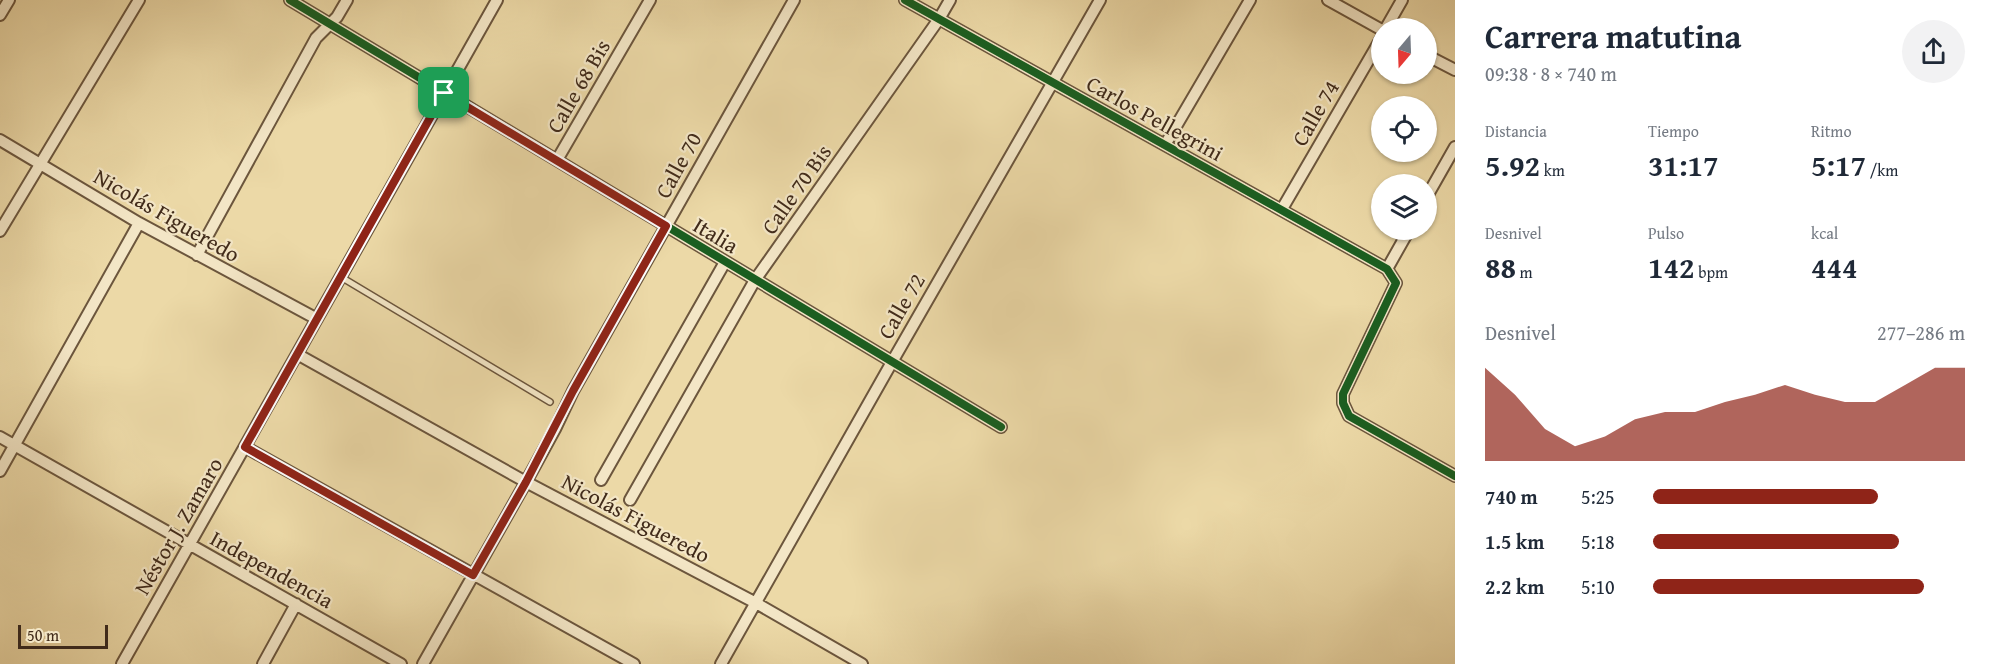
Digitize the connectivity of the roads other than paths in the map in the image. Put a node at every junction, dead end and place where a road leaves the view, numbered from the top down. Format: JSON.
{"nodes":[{"id":1,"x":9,"y":0,"type":"edge"},
{"id":2,"x":139,"y":0,"type":"edge"},
{"id":3,"x":290,"y":0,"type":"edge"},
{"id":4,"x":347,"y":0,"type":"edge"},
{"id":5,"x":497,"y":0,"type":"edge"},
{"id":6,"x":650,"y":0,"type":"edge"},
{"id":7,"x":794,"y":0,"type":"edge"},
{"id":8,"x":904,"y":0,"type":"edge"},
{"id":9,"x":950,"y":0,"type":"edge"},
{"id":10,"x":1100,"y":0,"type":"edge"},
{"id":11,"x":1250,"y":0,"type":"edge"},
{"id":12,"x":1328,"y":0,"type":"edge"},
{"id":13,"x":1402,"y":0,"type":"edge"},
{"id":14,"x":0,"y":15,"type":"edge"},
{"id":15,"x":1392,"y":18,"type":"edge"},
{"id":16,"x":939,"y":19,"type":"junction"},
{"id":17,"x":1371,"y":24,"type":"edge"},
{"id":18,"x":328,"y":25,"type":"junction"},
{"id":19,"x":1371,"y":56,"type":"edge"},
{"id":20,"x":1437,"y":61,"type":"edge"},
{"id":21,"x":1455,"y":70,"type":"edge"},
{"id":22,"x":1053,"y":82,"type":"junction"},
{"id":23,"x":444,"y":93,"type":"junction"},
{"id":24,"x":0,"y":140,"type":"edge"},
{"id":25,"x":1165,"y":144,"type":"junction"},
{"id":26,"x":1455,"y":147,"type":"edge"},
{"id":27,"x":557,"y":160,"type":"junction"},
{"id":28,"x":40,"y":163,"type":"junction"},
{"id":29,"x":1437,"y":179,"type":"edge"},
{"id":30,"x":1282,"y":209,"type":"junction"},
{"id":31,"x":139,"y":223,"type":"junction"},
{"id":32,"x":666,"y":226,"type":"junction"},
{"id":33,"x":0,"y":231,"type":"edge"},
{"id":34,"x":1403,"y":240,"type":"edge"},
{"id":35,"x":197,"y":255,"type":"junction"},
{"id":36,"x":725,"y":262,"type":"junction"},
{"id":37,"x":1387,"y":269,"type":"junction"},
{"id":38,"x":341,"y":276,"type":"junction"},
{"id":39,"x":755,"y":280,"type":"junction"},
{"id":40,"x":317,"y":319,"type":"junction"},
{"id":41,"x":297,"y":354,"type":"junction"},
{"id":42,"x":892,"y":362,"type":"junction"},
{"id":43,"x":550,"y":402,"type":"dead end"},
{"id":44,"x":1001,"y":427,"type":"dead end"},
{"id":45,"x":0,"y":437,"type":"edge"},
{"id":46,"x":15,"y":445,"type":"junction"},
{"id":47,"x":245,"y":447,"type":"junction"},
{"id":48,"x":0,"y":471,"type":"edge"},
{"id":49,"x":1455,"y":476,"type":"edge"},
{"id":50,"x":601,"y":480,"type":"dead end"},
{"id":51,"x":526,"y":482,"type":"junction"},
{"id":52,"x":630,"y":500,"type":"dead end"},
{"id":53,"x":189,"y":545,"type":"junction"},
{"id":54,"x":473,"y":575,"type":"junction"},
{"id":55,"x":756,"y":603,"type":"junction"},
{"id":56,"x":296,"y":604,"type":"junction"},
{"id":57,"x":122,"y":664,"type":"edge"},
{"id":58,"x":263,"y":664,"type":"edge"},
{"id":59,"x":401,"y":664,"type":"edge"},
{"id":60,"x":423,"y":664,"type":"edge"},
{"id":61,"x":634,"y":664,"type":"edge"},
{"id":62,"x":721,"y":664,"type":"edge"},
{"id":63,"x":862,"y":664,"type":"edge"}],
"edges":[{"from":1,"to":14,"type":"street"},
{"from":2,"to":28,"type":"street"},
{"from":3,"to":18,"type":"street","name":"Italia"},
{"from":4,"to":18,"type":"street"},
{"from":5,"to":23,"type":"street","name":"Néstor J. Zamaro"},
{"from":6,"to":27,"type":"street","name":"Calle 68 Bis"},
{"from":7,"to":32,"type":"street","name":"Calle 70"},
{"from":8,"to":16,"type":"street","name":"Carlos Pellegrini"},
{"from":9,"to":16,"type":"street","name":"Calle 70 Bis"},
{"from":10,"to":22,"type":"street","name":"Calle 72"},
{"from":11,"to":25,"type":"street"},
{"from":12,"to":17,"type":"street"},
{"from":13,"to":15,"type":"street"},
{"from":16,"to":22,"type":"street","name":"Carlos Pellegrini"},
{"from":16,"to":39,"type":"street","name":"Calle 70 Bis"},
{"from":18,"to":23,"type":"street","name":"Italia"},
{"from":18,"to":35,"type":"street"},
{"from":19,"to":30,"type":"street","name":"Calle 74"},
{"from":20,"to":21,"type":"street"},
{"from":22,"to":25,"type":"street","name":"Carlos Pellegrini"},
{"from":22,"to":42,"type":"street","name":"Calle 72"},
{"from":23,"to":27,"type":"street","name":"Italia"},
{"from":23,"to":38,"type":"street","name":"Néstor J. Zamaro"},
{"from":24,"to":28,"type":"street","name":"Nicolás Figueredo"},
{"from":25,"to":30,"type":"street","name":"Carlos Pellegrini"},
{"from":26,"to":29,"type":"street"},
{"from":27,"to":32,"type":"street","name":"Italia"},
{"from":28,"to":31,"type":"street","name":"Nicolás Figueredo"},
{"from":28,"to":33,"type":"street"},
{"from":30,"to":37,"type":"street","name":"Carlos Pellegrini"},
{"from":31,"to":35,"type":"street","name":"Nicolás Figueredo"},
{"from":31,"to":46,"type":"street"},
{"from":32,"to":36,"type":"street","name":"Italia"},
{"from":32,"to":51,"type":"street","name":"Calle 70"},
{"from":34,"to":37,"type":"street"},
{"from":35,"to":40,"type":"street","name":"Nicolás Figueredo"},
{"from":36,"to":39,"type":"street","name":"Italia"},
{"from":36,"to":50,"type":"street"},
{"from":37,"to":49,"type":"street"},
{"from":38,"to":40,"type":"street","name":"Néstor J. Zamaro"},
{"from":38,"to":43,"type":"lane"},
{"from":39,"to":42,"type":"street","name":"Italia"},
{"from":39,"to":52,"type":"street","name":"Calle 70 Bis"},
{"from":40,"to":41,"type":"street","name":"Néstor J. Zamaro"},
{"from":41,"to":47,"type":"street","name":"Néstor J. Zamaro"},
{"from":41,"to":51,"type":"street","name":"Nicolás Figueredo"},
{"from":42,"to":44,"type":"street","name":"Italia"},
{"from":42,"to":55,"type":"street","name":"Calle 72"},
{"from":45,"to":46,"type":"street","name":"Independencia"},
{"from":46,"to":48,"type":"street"},
{"from":46,"to":53,"type":"street","name":"Independencia"},
{"from":47,"to":53,"type":"street","name":"Néstor J. Zamaro"},
{"from":47,"to":54,"type":"street"},
{"from":51,"to":54,"type":"street","name":"Calle 70"},
{"from":51,"to":55,"type":"street","name":"Nicolás Figueredo"},
{"from":53,"to":56,"type":"street","name":"Independencia"},
{"from":53,"to":57,"type":"street","name":"Néstor J. Zamaro"},
{"from":54,"to":60,"type":"street","name":"Calle 70"},
{"from":54,"to":61,"type":"street"},
{"from":55,"to":62,"type":"street","name":"Calle 72"},
{"from":55,"to":63,"type":"street","name":"Nicolás Figueredo"},
{"from":56,"to":58,"type":"street"},
{"from":56,"to":59,"type":"street","name":"Independencia"}]}
